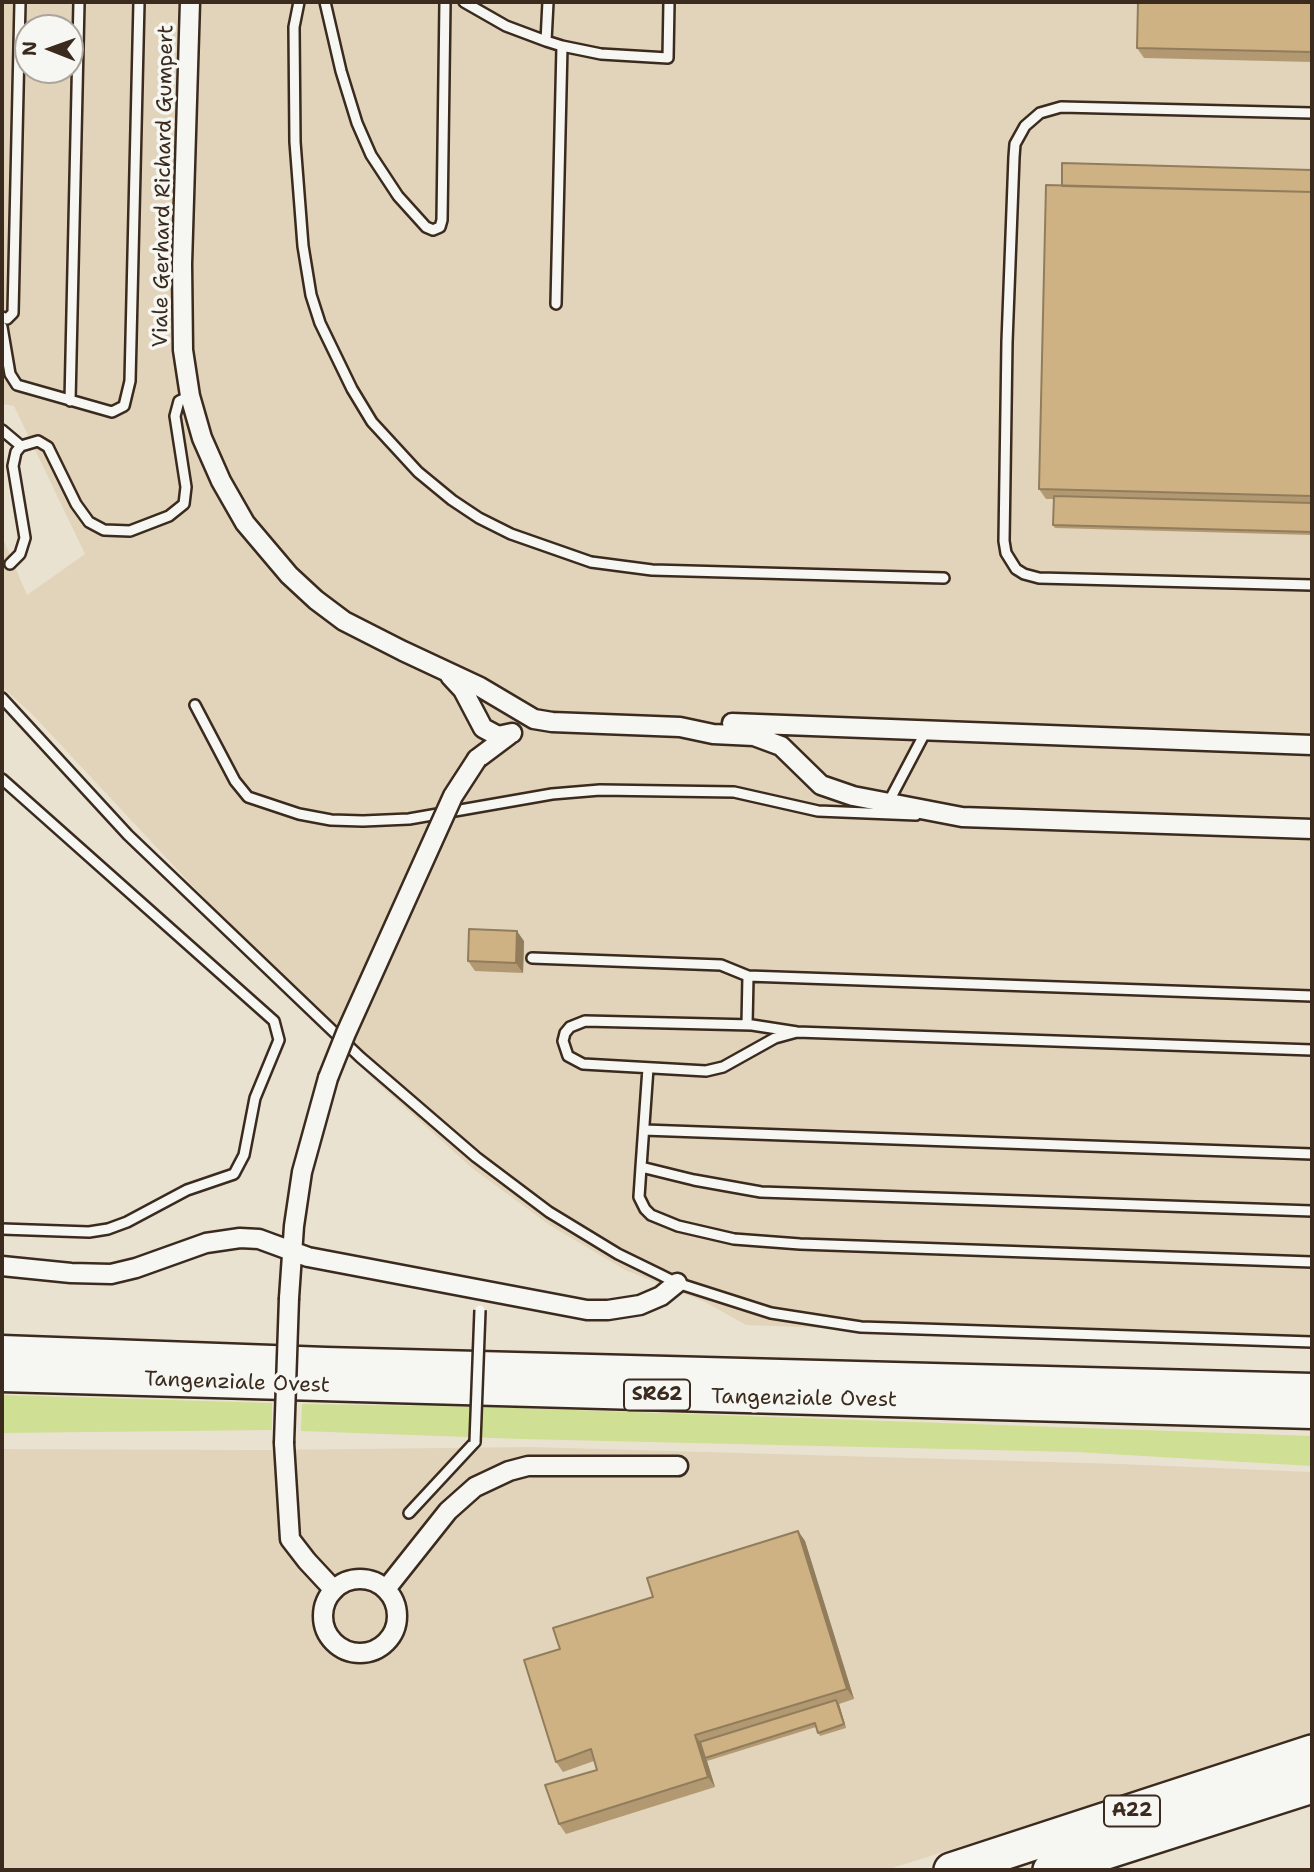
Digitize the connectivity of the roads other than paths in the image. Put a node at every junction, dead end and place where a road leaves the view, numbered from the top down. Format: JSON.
{"nodes":[{"id":1,"x":20,"y":2,"type":"edge"},
{"id":2,"x":79,"y":2,"type":"edge"},
{"id":3,"x":139,"y":2,"type":"edge"},
{"id":4,"x":190,"y":2,"type":"edge"},
{"id":5,"x":299,"y":2,"type":"edge"},
{"id":6,"x":325,"y":2,"type":"edge"},
{"id":7,"x":445,"y":2,"type":"edge"},
{"id":8,"x":464,"y":2,"type":"edge"},
{"id":9,"x":548,"y":2,"type":"edge"},
{"id":10,"x":669,"y":2,"type":"edge"},
{"id":11,"x":546,"y":41,"type":"junction"},
{"id":12,"x":562,"y":46,"type":"junction"},
{"id":13,"x":1312,"y":113,"type":"edge"},
{"id":14,"x":556,"y":304,"type":"dead end"},
{"id":15,"x":2,"y":317,"type":"edge"},
{"id":16,"x":2,"y":327,"type":"edge"},
{"id":17,"x":190,"y":396,"type":"junction"},
{"id":18,"x":70,"y":401,"type":"junction"},
{"id":19,"x":2,"y":429,"type":"edge"},
{"id":20,"x":21,"y":446,"type":"junction"},
{"id":21,"x":10,"y":564,"type":"dead end"},
{"id":22,"x":944,"y":578,"type":"dead end"},
{"id":23,"x":1312,"y":585,"type":"edge"},
{"id":24,"x":471,"y":688,"type":"junction"},
{"id":25,"x":2,"y":698,"type":"edge"},
{"id":26,"x":195,"y":705,"type":"dead end"},
{"id":27,"x":552,"y":722,"type":"junction"},
{"id":28,"x":680,"y":727,"type":"junction"},
{"id":29,"x":926,"y":732,"type":"junction"},
{"id":30,"x":512,"y":733,"type":"junction"},
{"id":31,"x":1312,"y":746,"type":"edge"},
{"id":32,"x":2,"y":779,"type":"edge"},
{"id":33,"x":886,"y":808,"type":"junction"},
{"id":34,"x":1312,"y":829,"type":"edge"},
{"id":35,"x":532,"y":958,"type":"dead end"},
{"id":36,"x":748,"y":976,"type":"junction"},
{"id":37,"x":1312,"y":996,"type":"edge"},
{"id":38,"x":747,"y":1025,"type":"junction"},
{"id":39,"x":797,"y":1032,"type":"junction"},
{"id":40,"x":1312,"y":1050,"type":"edge"},
{"id":41,"x":648,"y":1068,"type":"junction"},
{"id":42,"x":644,"y":1130,"type":"junction"},
{"id":43,"x":1312,"y":1154,"type":"edge"},
{"id":44,"x":641,"y":1167,"type":"junction"},
{"id":45,"x":1312,"y":1211,"type":"edge"},
{"id":46,"x":2,"y":1229,"type":"edge"},
{"id":47,"x":293,"y":1252,"type":"junction"},
{"id":48,"x":1312,"y":1262,"type":"edge"},
{"id":49,"x":2,"y":1266,"type":"edge"},
{"id":50,"x":677,"y":1283,"type":"junction"},
{"id":51,"x":483,"y":1289,"type":"junction"},
{"id":52,"x":1312,"y":1342,"type":"edge"},
{"id":53,"x":2,"y":1351,"type":"edge"},
{"id":54,"x":2,"y":1376,"type":"edge"},
{"id":55,"x":1312,"y":1389,"type":"edge"},
{"id":56,"x":1312,"y":1415,"type":"edge"},
{"id":57,"x":678,"y":1466,"type":"dead end"},
{"id":58,"x":409,"y":1513,"type":"dead end"},
{"id":59,"x":386,"y":1589,"type":"junction"},
{"id":60,"x":334,"y":1590,"type":"junction"},
{"id":61,"x":1312,"y":1752,"type":"edge"},
{"id":62,"x":1312,"y":1786,"type":"edge"},
{"id":63,"x":951,"y":1870,"type":"edge"},
{"id":64,"x":1050,"y":1870,"type":"edge"}],
"edges":[{"from":1,"to":15,"type":"lane"},
{"from":2,"to":18,"type":"lane"},
{"from":3,"to":18,"type":"lane"},
{"from":4,"to":17,"type":"street","name":"Viale Gerhard Richard Gumpert"},
{"from":5,"to":22,"type":"lane"},
{"from":6,"to":7,"type":"lane"},
{"from":8,"to":11,"type":"lane"},
{"from":9,"to":11,"type":"lane"},
{"from":10,"to":12,"type":"lane"},
{"from":11,"to":12,"type":"lane"},
{"from":12,"to":14,"type":"lane"},
{"from":13,"to":23,"type":"lane"},
{"from":16,"to":18,"type":"lane"},
{"from":17,"to":20,"type":"lane"},
{"from":17,"to":24,"type":"street","name":"Viale Gerhard Richard Gumpert"},
{"from":19,"to":20,"type":"lane"},
{"from":20,"to":21,"type":"lane"},
{"from":24,"to":27,"type":"street"},
{"from":24,"to":30,"type":"street"},
{"from":25,"to":50,"type":"lane"},
{"from":26,"to":33,"type":"lane"},
{"from":27,"to":28,"type":"street"},
{"from":27,"to":30,"type":"street"},
{"from":28,"to":29,"type":"street"},
{"from":28,"to":33,"type":"street"},
{"from":29,"to":31,"type":"street"},
{"from":29,"to":33,"type":"lane"},
{"from":30,"to":47,"type":"street","bridge":true},
{"from":32,"to":46,"type":"lane"},
{"from":33,"to":34,"type":"street"},
{"from":35,"to":36,"type":"lane"},
{"from":36,"to":37,"type":"lane"},
{"from":36,"to":38,"type":"lane"},
{"from":38,"to":39,"type":"lane"},
{"from":38,"to":41,"type":"lane"},
{"from":39,"to":40,"type":"lane"},
{"from":39,"to":41,"type":"lane"},
{"from":41,"to":42,"type":"lane"},
{"from":42,"to":43,"type":"lane"},
{"from":42,"to":44,"type":"lane"},
{"from":44,"to":45,"type":"lane"},
{"from":44,"to":48,"type":"lane"},
{"from":47,"to":49,"type":"street"},
{"from":47,"to":51,"type":"street"},
{"from":47,"to":60,"type":"street","bridge":true},
{"from":50,"to":51,"type":"street"},
{"from":50,"to":52,"type":"lane"},
{"from":51,"to":58,"type":"lane","bridge":true},
{"from":53,"to":55,"type":"highway","name":"Tangenziale Ovest","number":"SR62"},
{"from":54,"to":56,"type":"highway","name":"Tangenziale Ovest","number":"SR62"},
{"from":57,"to":59,"type":"street"},
{"from":59,"to":60,"type":"street"},
{"from":59,"to":60,"type":"street"},
{"from":61,"to":63,"type":"highway","number":"A22"},
{"from":62,"to":64,"type":"highway","number":"A22"}]}
